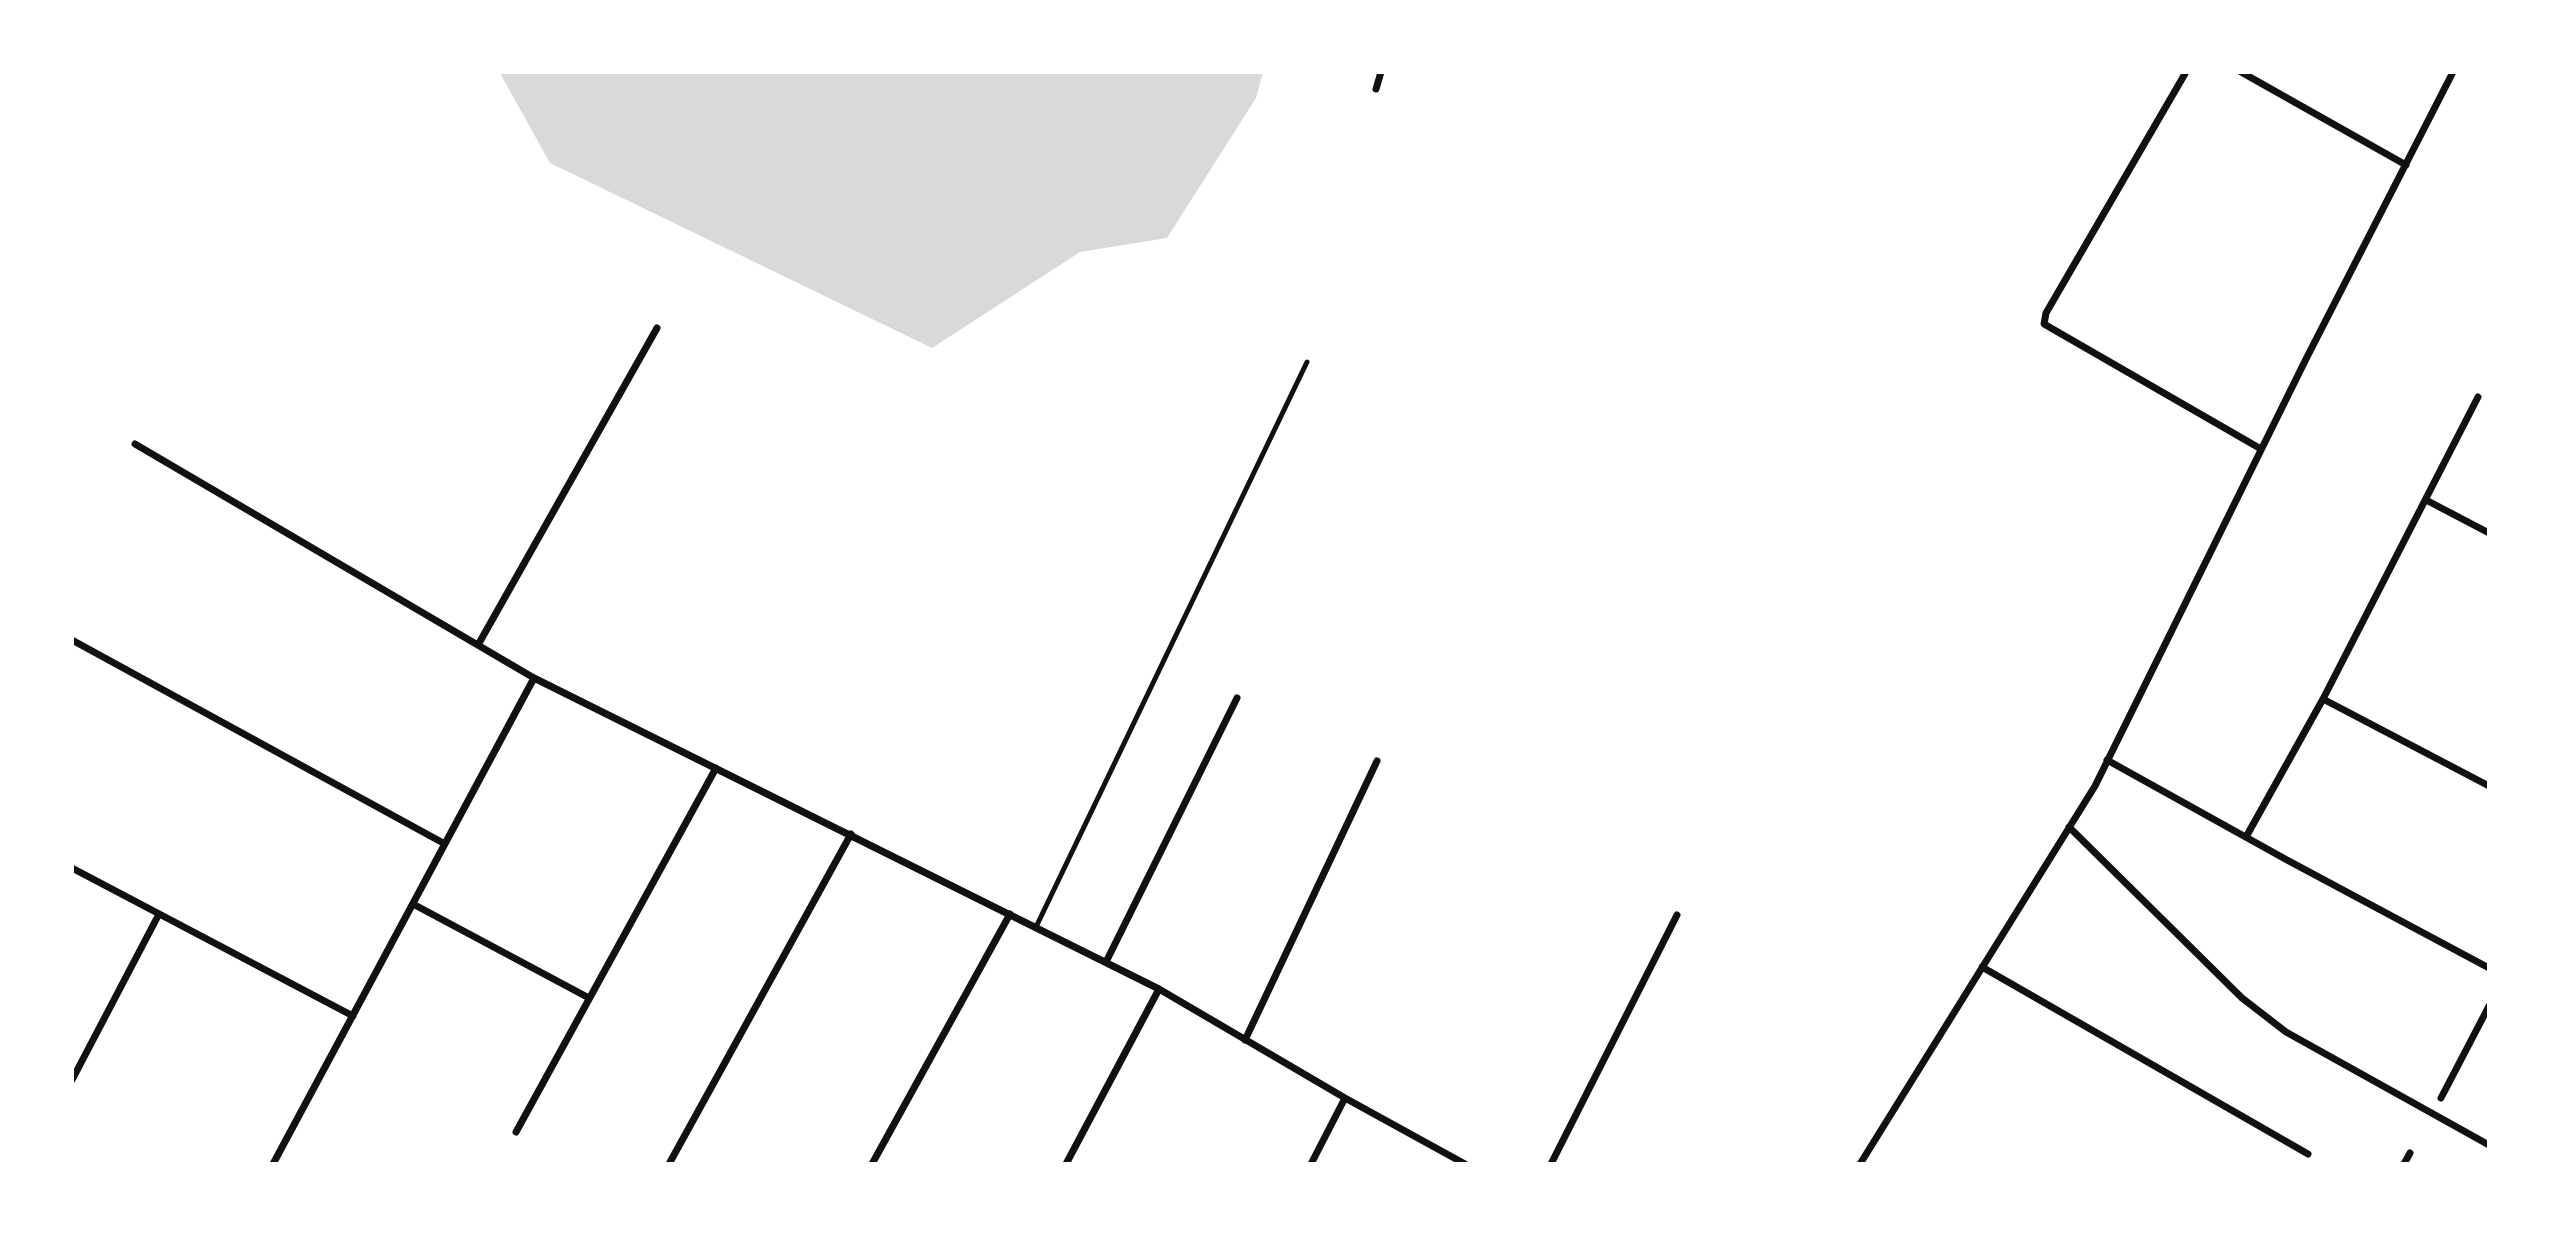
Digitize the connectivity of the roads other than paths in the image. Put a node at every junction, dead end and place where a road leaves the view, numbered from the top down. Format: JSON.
{"nodes":[{"id":1,"x":1381,"y":72,"type":"edge"},
{"id":2,"x":2186,"y":72,"type":"edge"},
{"id":3,"x":2241,"y":72,"type":"edge"},
{"id":4,"x":2453,"y":72,"type":"edge"},
{"id":5,"x":1376,"y":89,"type":"dead end"},
{"id":6,"x":2406,"y":165,"type":"junction"},
{"id":7,"x":657,"y":327,"type":"dead end"},
{"id":8,"x":1307,"y":362,"type":"dead end"},
{"id":9,"x":2478,"y":397,"type":"dead end"},
{"id":10,"x":135,"y":443,"type":"dead end"},
{"id":11,"x":2261,"y":449,"type":"junction"},
{"id":12,"x":2426,"y":500,"type":"junction"},
{"id":13,"x":2489,"y":533,"type":"edge"},
{"id":14,"x":72,"y":640,"type":"edge"},
{"id":15,"x":478,"y":645,"type":"junction"},
{"id":16,"x":534,"y":678,"type":"junction"},
{"id":17,"x":1237,"y":698,"type":"dead end"},
{"id":18,"x":2323,"y":699,"type":"junction"},
{"id":19,"x":2107,"y":760,"type":"junction"},
{"id":20,"x":1377,"y":761,"type":"dead end"},
{"id":21,"x":716,"y":768,"type":"junction"},
{"id":22,"x":2489,"y":786,"type":"edge"},
{"id":23,"x":2069,"y":827,"type":"junction"},
{"id":24,"x":851,"y":835,"type":"junction"},
{"id":25,"x":2246,"y":837,"type":"junction"},
{"id":26,"x":445,"y":844,"type":"junction"},
{"id":27,"x":72,"y":868,"type":"edge"},
{"id":28,"x":413,"y":904,"type":"junction"},
{"id":29,"x":159,"y":914,"type":"junction"},
{"id":30,"x":1010,"y":914,"type":"junction"},
{"id":31,"x":1677,"y":915,"type":"dead end"},
{"id":32,"x":1035,"y":927,"type":"junction"},
{"id":33,"x":1106,"y":962,"type":"junction"},
{"id":34,"x":1982,"y":967,"type":"junction"},
{"id":35,"x":2489,"y":968,"type":"edge"},
{"id":36,"x":1159,"y":989,"type":"junction"},
{"id":37,"x":589,"y":998,"type":"junction"},
{"id":38,"x":2489,"y":1006,"type":"edge"},
{"id":39,"x":353,"y":1016,"type":"junction"},
{"id":40,"x":1245,"y":1040,"type":"junction"},
{"id":41,"x":72,"y":1080,"type":"edge"},
{"id":42,"x":1345,"y":1098,"type":"junction"},
{"id":43,"x":2441,"y":1098,"type":"dead end"},
{"id":44,"x":516,"y":1132,"type":"dead end"},
{"id":45,"x":2489,"y":1145,"type":"edge"},
{"id":46,"x":2410,"y":1153,"type":"dead end"},
{"id":47,"x":2308,"y":1154,"type":"dead end"},
{"id":48,"x":273,"y":1164,"type":"edge"},
{"id":49,"x":669,"y":1164,"type":"edge"},
{"id":50,"x":872,"y":1164,"type":"edge"},
{"id":51,"x":1066,"y":1164,"type":"edge"},
{"id":52,"x":1311,"y":1164,"type":"edge"},
{"id":53,"x":1465,"y":1164,"type":"edge"},
{"id":54,"x":1551,"y":1164,"type":"edge"},
{"id":55,"x":1860,"y":1164,"type":"edge"},
{"id":56,"x":2404,"y":1164,"type":"edge"}],
"edges":[{"from":1,"to":5,"type":"street"},
{"from":2,"to":11,"type":"street"},
{"from":3,"to":6,"type":"street"},
{"from":4,"to":6,"type":"street"},
{"from":6,"to":11,"type":"street"},
{"from":7,"to":15,"type":"street"},
{"from":8,"to":32,"type":"lane"},
{"from":9,"to":12,"type":"street"},
{"from":10,"to":15,"type":"street"},
{"from":11,"to":19,"type":"street"},
{"from":12,"to":13,"type":"street"},
{"from":12,"to":18,"type":"street"},
{"from":14,"to":26,"type":"street"},
{"from":15,"to":16,"type":"street"},
{"from":16,"to":21,"type":"street"},
{"from":16,"to":26,"type":"street"},
{"from":17,"to":33,"type":"street"},
{"from":18,"to":22,"type":"street"},
{"from":18,"to":25,"type":"street"},
{"from":19,"to":23,"type":"street"},
{"from":19,"to":25,"type":"street"},
{"from":20,"to":40,"type":"street"},
{"from":21,"to":24,"type":"street"},
{"from":21,"to":37,"type":"street"},
{"from":23,"to":34,"type":"street"},
{"from":23,"to":45,"type":"street"},
{"from":24,"to":30,"type":"street"},
{"from":24,"to":49,"type":"street"},
{"from":25,"to":35,"type":"street"},
{"from":26,"to":28,"type":"street"},
{"from":27,"to":29,"type":"street"},
{"from":28,"to":37,"type":"street"},
{"from":28,"to":39,"type":"street"},
{"from":29,"to":39,"type":"street"},
{"from":29,"to":41,"type":"street"},
{"from":30,"to":32,"type":"street"},
{"from":30,"to":50,"type":"street"},
{"from":31,"to":54,"type":"street"},
{"from":32,"to":33,"type":"street"},
{"from":33,"to":36,"type":"street"},
{"from":34,"to":47,"type":"street"},
{"from":34,"to":55,"type":"street"},
{"from":36,"to":40,"type":"street"},
{"from":36,"to":51,"type":"street"},
{"from":37,"to":44,"type":"street"},
{"from":38,"to":43,"type":"street"},
{"from":39,"to":48,"type":"street"},
{"from":40,"to":42,"type":"street"},
{"from":42,"to":52,"type":"street"},
{"from":42,"to":53,"type":"street"},
{"from":46,"to":56,"type":"street"}]}
